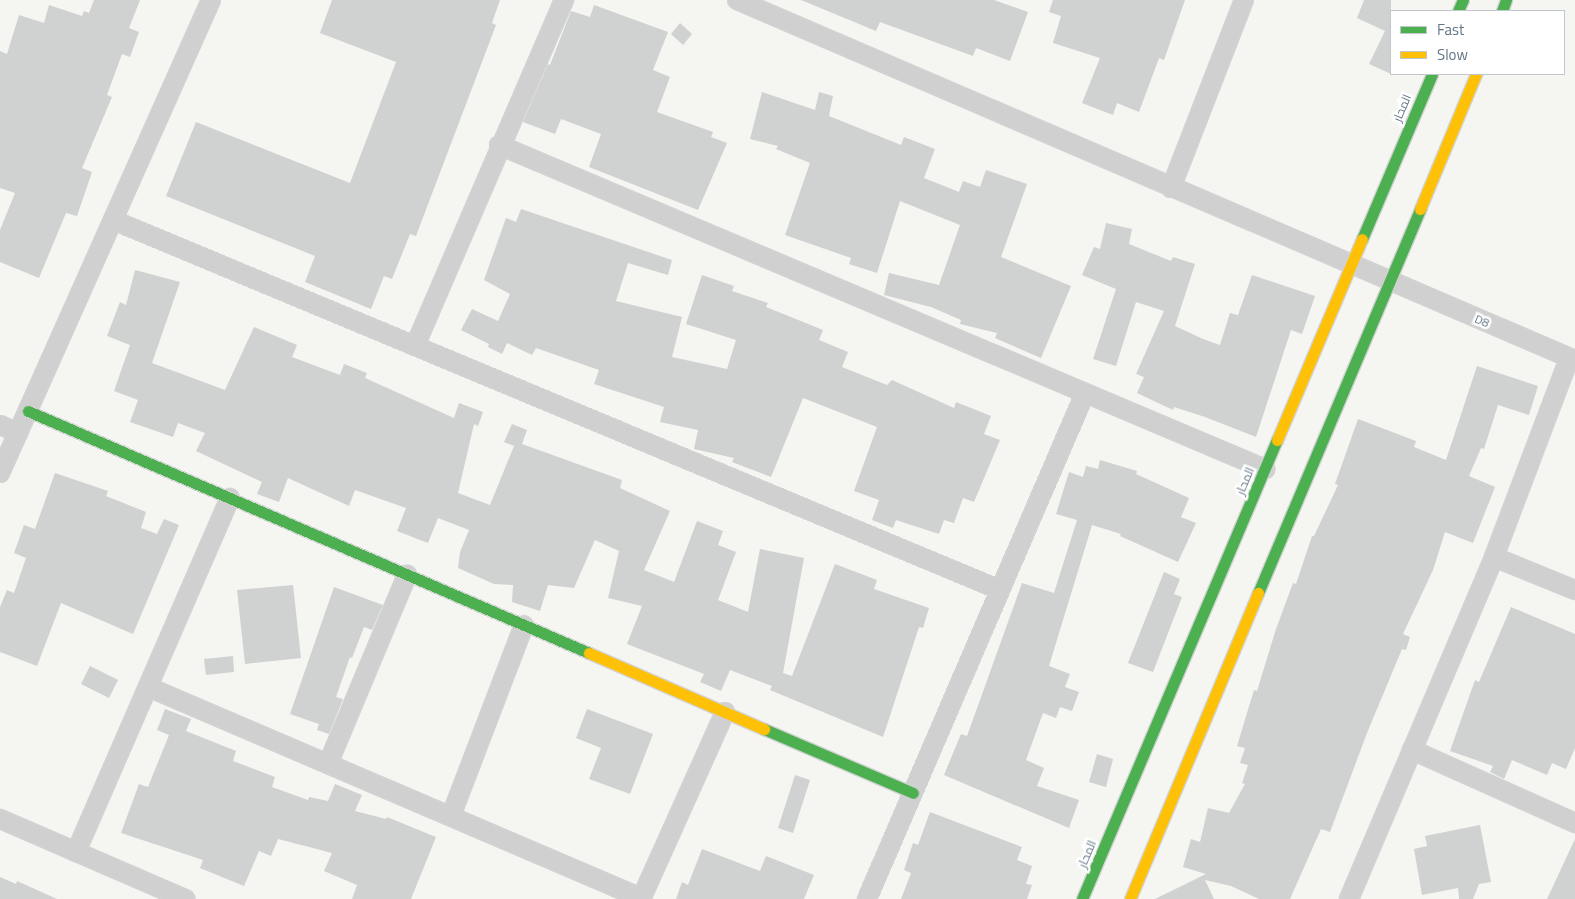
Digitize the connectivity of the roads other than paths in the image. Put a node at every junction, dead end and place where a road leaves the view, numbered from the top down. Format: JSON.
{"nodes":[{"id":1,"x":211,"y":0,"type":"edge"},
{"id":2,"x":564,"y":0,"type":"edge"},
{"id":3,"x":737,"y":0,"type":"edge"},
{"id":4,"x":1244,"y":0,"type":"edge"},
{"id":5,"x":1432,"y":75,"type":"edge"},
{"id":6,"x":1476,"y":75,"type":"edge"},
{"id":7,"x":499,"y":144,"type":"junction"},
{"id":8,"x":1171,"y":188,"type":"junction"},
{"id":9,"x":113,"y":220,"type":"junction"},
{"id":10,"x":1351,"y":266,"type":"junction"},
{"id":11,"x":1390,"y":283,"type":"junction"},
{"id":12,"x":415,"y":346,"type":"junction"},
{"id":13,"x":1572,"y":359,"type":"edge"},
{"id":14,"x":1085,"y":393,"type":"junction"},
{"id":15,"x":28,"y":411,"type":"junction"},
{"id":16,"x":0,"y":424,"type":"edge"},
{"id":17,"x":18,"y":433,"type":"junction"},
{"id":18,"x":1265,"y":469,"type":"junction"},
{"id":19,"x":0,"y":473,"type":"edge"},
{"id":20,"x":230,"y":498,"type":"junction"},
{"id":21,"x":1494,"y":557,"type":"junction"},
{"id":22,"x":408,"y":575,"type":"junction"},
{"id":23,"x":1000,"y":590,"type":"junction"},
{"id":24,"x":1575,"y":590,"type":"edge"},
{"id":25,"x":524,"y":625,"type":"junction"},
{"id":26,"x":148,"y":687,"type":"junction"},
{"id":27,"x":725,"y":712,"type":"junction"},
{"id":28,"x":1412,"y":750,"type":"junction"},
{"id":29,"x":328,"y":764,"type":"junction"},
{"id":30,"x":913,"y":793,"type":"junction"},
{"id":31,"x":451,"y":816,"type":"junction"},
{"id":32,"x":0,"y":819,"type":"edge"},
{"id":33,"x":1575,"y":823,"type":"edge"},
{"id":34,"x":76,"y":852,"type":"junction"},
{"id":35,"x":641,"y":898,"type":"edge"},
{"id":36,"x":185,"y":899,"type":"edge"},
{"id":37,"x":867,"y":899,"type":"edge"},
{"id":38,"x":1082,"y":899,"type":"edge"},
{"id":39,"x":1130,"y":899,"type":"edge"},
{"id":40,"x":1349,"y":899,"type":"edge"}],
"edges":[{"from":1,"to":9,"type":"street"},
{"from":2,"to":7,"type":"street"},
{"from":3,"to":8,"type":"street","name":"D8"},
{"from":4,"to":8,"type":"street"},
{"from":5,"to":10,"type":"street","name":"المحار"},
{"from":6,"to":11,"type":"street"},
{"from":7,"to":12,"type":"street"},
{"from":7,"to":14,"type":"street"},
{"from":8,"to":10,"type":"street","name":"D8"},
{"from":9,"to":12,"type":"street"},
{"from":9,"to":15,"type":"street"},
{"from":10,"to":11,"type":"street","name":"D8"},
{"from":10,"to":18,"type":"street","name":"المحار"},
{"from":11,"to":13,"type":"street","name":"D8"},
{"from":11,"to":39,"type":"street"},
{"from":12,"to":23,"type":"street"},
{"from":13,"to":21,"type":"street"},
{"from":14,"to":18,"type":"street"},
{"from":14,"to":23,"type":"street"},
{"from":15,"to":17,"type":"street"},
{"from":15,"to":20,"type":"street"},
{"from":16,"to":17,"type":"street"},
{"from":17,"to":19,"type":"street"},
{"from":18,"to":38,"type":"street","name":"المحار"},
{"from":20,"to":22,"type":"street"},
{"from":20,"to":26,"type":"street"},
{"from":21,"to":24,"type":"street"},
{"from":21,"to":28,"type":"street"},
{"from":22,"to":25,"type":"street"},
{"from":22,"to":29,"type":"street"},
{"from":23,"to":30,"type":"street"},
{"from":25,"to":27,"type":"street"},
{"from":25,"to":31,"type":"street"},
{"from":26,"to":29,"type":"street"},
{"from":26,"to":34,"type":"street"},
{"from":27,"to":30,"type":"street"},
{"from":27,"to":35,"type":"street"},
{"from":28,"to":33,"type":"street"},
{"from":28,"to":40,"type":"street"},
{"from":29,"to":31,"type":"street"},
{"from":30,"to":37,"type":"street"},
{"from":31,"to":35,"type":"street"},
{"from":32,"to":34,"type":"street"},
{"from":34,"to":36,"type":"street"}]}
